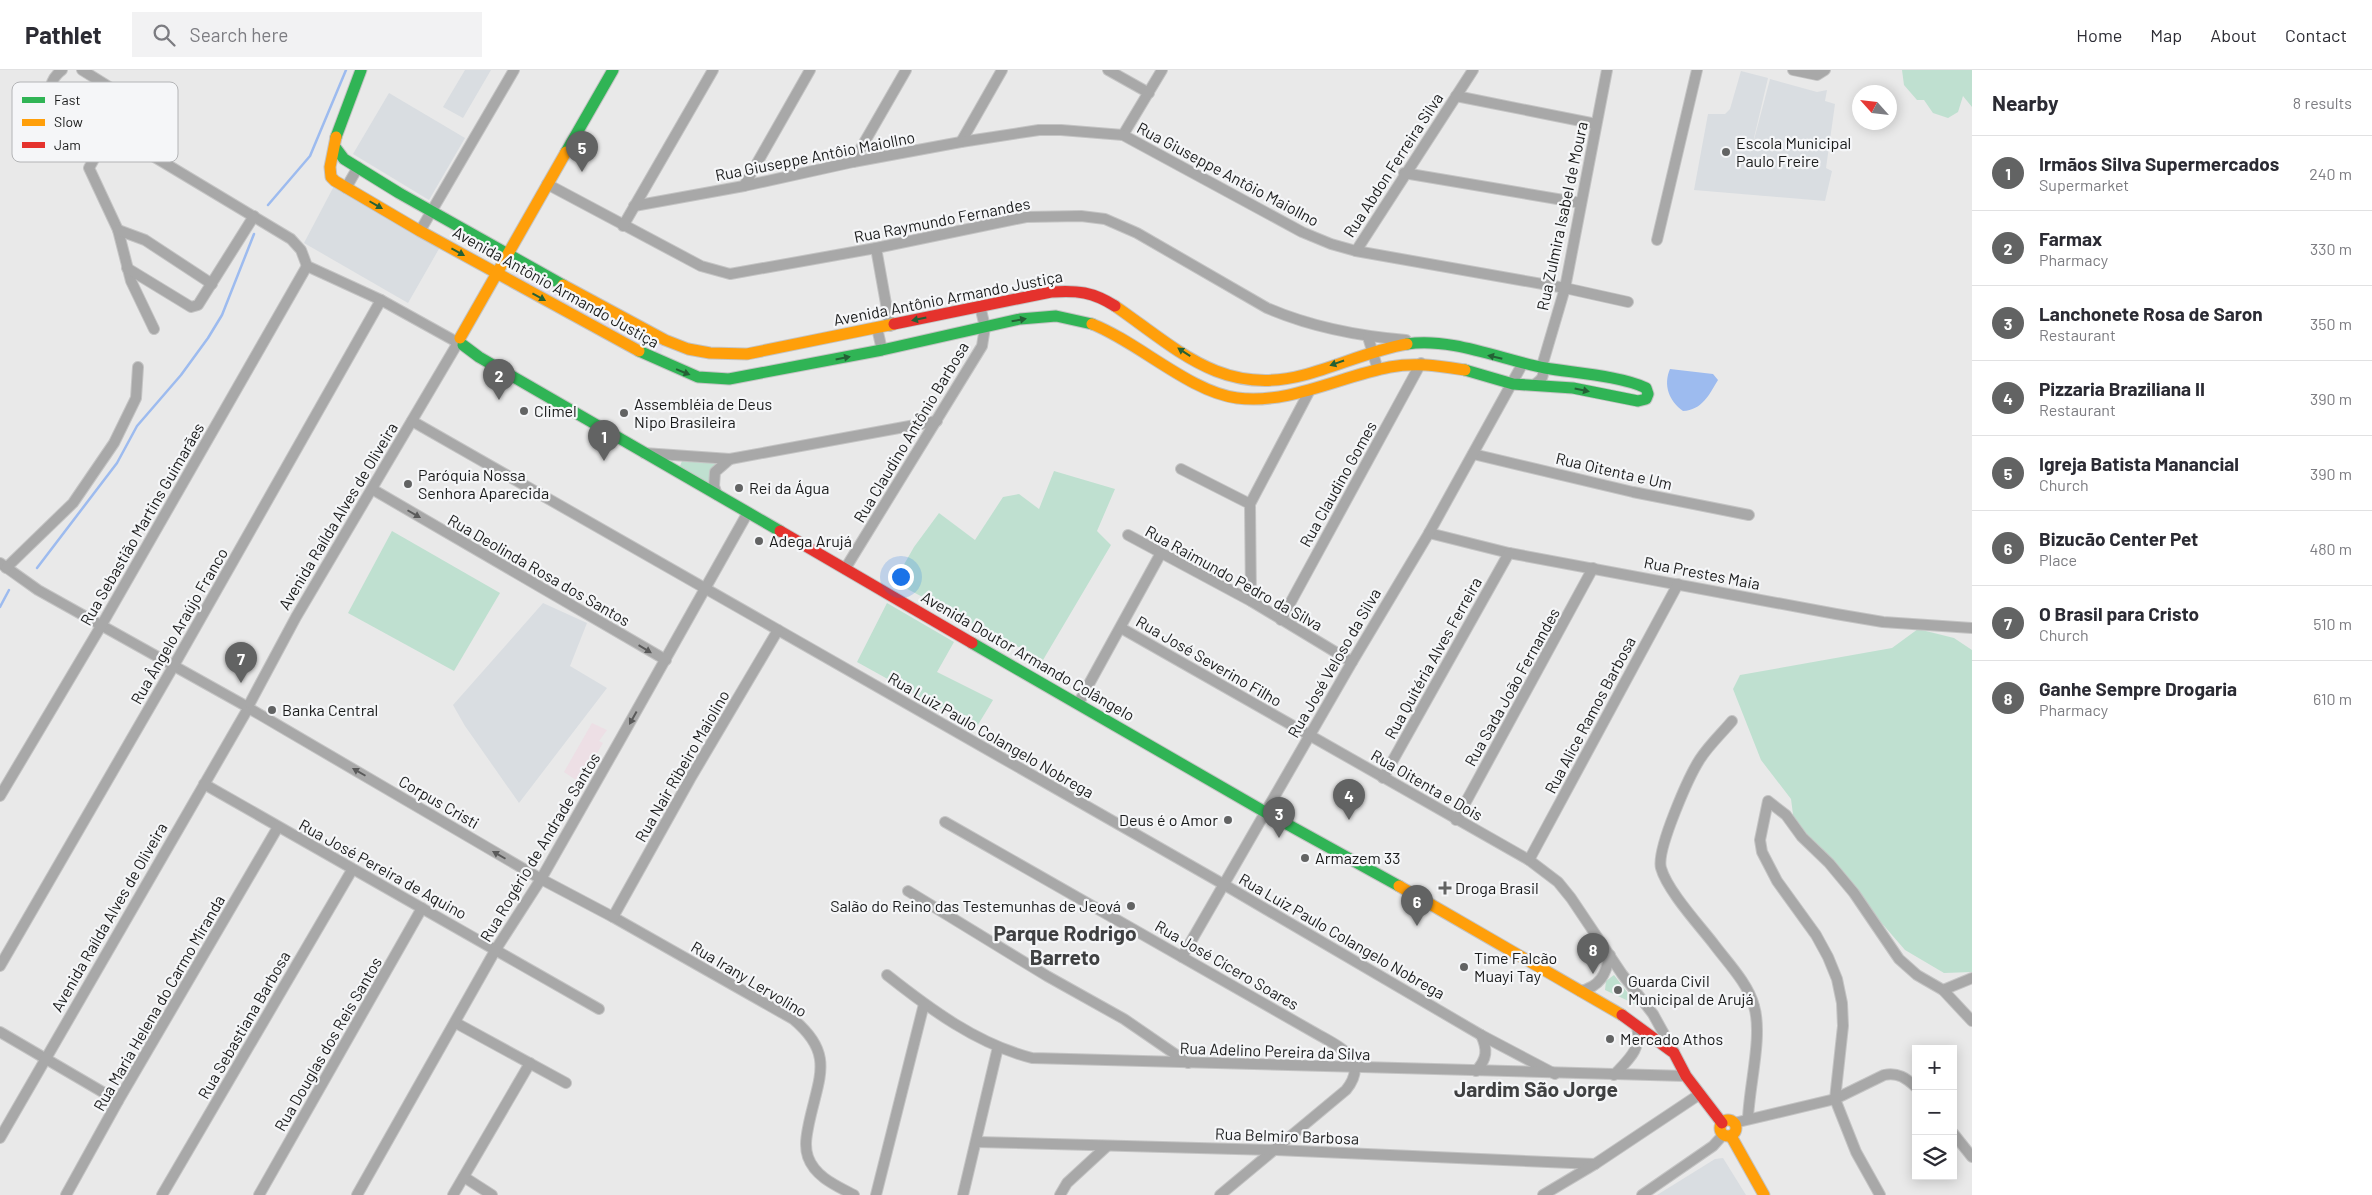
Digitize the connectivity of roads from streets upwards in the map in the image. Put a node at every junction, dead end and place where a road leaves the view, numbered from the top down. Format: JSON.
{"nodes":[{"id":1,"x":62,"y":70,"type":"edge"},
{"id":2,"x":82,"y":70,"type":"edge"},
{"id":3,"x":361,"y":70,"type":"edge"},
{"id":4,"x":514,"y":70,"type":"edge"},
{"id":5,"x":613,"y":70,"type":"edge"},
{"id":6,"x":713,"y":70,"type":"edge"},
{"id":7,"x":810,"y":70,"type":"edge"},
{"id":8,"x":906,"y":70,"type":"edge"},
{"id":9,"x":1002,"y":70,"type":"edge"},
{"id":10,"x":1108,"y":70,"type":"edge"},
{"id":11,"x":1162,"y":70,"type":"edge"},
{"id":12,"x":1473,"y":70,"type":"edge"},
{"id":13,"x":1608,"y":70,"type":"edge"},
{"id":14,"x":1696,"y":70,"type":"edge"},
{"id":15,"x":1792,"y":70,"type":"edge"},
{"id":16,"x":1825,"y":70,"type":"edge"},
{"id":17,"x":53,"y":82,"type":"edge"},
{"id":18,"x":101,"y":82,"type":"edge"},
{"id":19,"x":1149,"y":93,"type":"junction"},
{"id":20,"x":1456,"y":96,"type":"junction"},
{"id":21,"x":1596,"y":124,"type":"junction"},
{"id":22,"x":1123,"y":135,"type":"junction"},
{"id":23,"x":961,"y":142,"type":"junction"},
{"id":24,"x":335,"y":147,"type":"junction"},
{"id":25,"x":92,"y":162,"type":"edge"},
{"id":26,"x":164,"y":162,"type":"edge"},
{"id":27,"x":853,"y":162,"type":"junction"},
{"id":28,"x":358,"y":167,"type":"junction"},
{"id":29,"x":1404,"y":173,"type":"junction"},
{"id":30,"x":547,"y":184,"type":"junction"},
{"id":31,"x":744,"y":186,"type":"junction"},
{"id":32,"x":346,"y":188,"type":"junction"},
{"id":33,"x":1580,"y":203,"type":"junction"},
{"id":34,"x":634,"y":206,"type":"junction"},
{"id":35,"x":431,"y":211,"type":"junction"},
{"id":36,"x":254,"y":216,"type":"junction"},
{"id":37,"x":623,"y":226,"type":"junction"},
{"id":38,"x":118,"y":230,"type":"junction"},
{"id":39,"x":420,"y":231,"type":"junction"},
{"id":40,"x":1657,"y":240,"type":"dead end"},
{"id":41,"x":876,"y":248,"type":"junction"},
{"id":42,"x":1356,"y":251,"type":"junction"},
{"id":43,"x":508,"y":253,"type":"junction"},
{"id":44,"x":307,"y":266,"type":"junction"},
{"id":45,"x":127,"y":268,"type":"junction"},
{"id":46,"x":497,"y":273,"type":"junction"},
{"id":47,"x":212,"y":284,"type":"junction"},
{"id":48,"x":1565,"y":288,"type":"junction"},
{"id":49,"x":382,"y":300,"type":"junction"},
{"id":50,"x":1628,"y":302,"type":"dead end"},
{"id":51,"x":980,"y":306,"type":"junction"},
{"id":52,"x":890,"y":326,"type":"junction"},
{"id":53,"x":985,"y":327,"type":"junction"},
{"id":54,"x":877,"y":328,"type":"junction"},
{"id":55,"x":154,"y":329,"type":"dead end"},
{"id":56,"x":1368,"y":337,"type":"junction"},
{"id":57,"x":1429,"y":342,"type":"junction"},
{"id":58,"x":458,"y":343,"type":"junction"},
{"id":59,"x":882,"y":350,"type":"junction"},
{"id":60,"x":1372,"y":352,"type":"junction"},
{"id":61,"x":1422,"y":363,"type":"junction"},
{"id":62,"x":1524,"y":364,"type":"junction"},
{"id":63,"x":1542,"y":366,"type":"junction"},
{"id":64,"x":138,"y":367,"type":"dead end"},
{"id":65,"x":1378,"y":370,"type":"junction"},
{"id":66,"x":1513,"y":384,"type":"junction"},
{"id":67,"x":1534,"y":385,"type":"junction"},
{"id":68,"x":1310,"y":390,"type":"junction"},
{"id":69,"x":412,"y":421,"type":"junction"},
{"id":70,"x":937,"y":421,"type":"junction"},
{"id":71,"x":643,"y":453,"type":"junction"},
{"id":72,"x":1474,"y":454,"type":"junction"},
{"id":73,"x":730,"y":459,"type":"junction"},
{"id":74,"x":1181,"y":469,"type":"dead end"},
{"id":75,"x":372,"y":489,"type":"junction"},
{"id":76,"x":717,"y":495,"type":"junction"},
{"id":77,"x":1250,"y":504,"type":"junction"},
{"id":78,"x":747,"y":514,"type":"junction"},
{"id":79,"x":1749,"y":515,"type":"dead end"},
{"id":80,"x":1430,"y":533,"type":"junction"},
{"id":81,"x":1128,"y":535,"type":"dead end"},
{"id":82,"x":1161,"y":553,"type":"junction"},
{"id":83,"x":1508,"y":553,"type":"junction"},
{"id":84,"x":3,"y":566,"type":"edge"},
{"id":85,"x":1593,"y":568,"type":"junction"},
{"id":86,"x":845,"y":569,"type":"junction"},
{"id":87,"x":1678,"y":584,"type":"junction"},
{"id":88,"x":705,"y":588,"type":"junction"},
{"id":89,"x":1251,"y":601,"type":"junction"},
{"id":90,"x":1281,"y":620,"type":"junction"},
{"id":91,"x":101,"y":626,"type":"junction"},
{"id":92,"x":1120,"y":628,"type":"junction"},
{"id":93,"x":1972,"y":628,"type":"edge"},
{"id":94,"x":778,"y":630,"type":"junction"},
{"id":95,"x":666,"y":660,"type":"junction"},
{"id":96,"x":1352,"y":662,"type":"junction"},
{"id":97,"x":173,"y":667,"type":"junction"},
{"id":98,"x":1078,"y":704,"type":"junction"},
{"id":99,"x":248,"y":707,"type":"junction"},
{"id":100,"x":1732,"y":721,"type":"dead end"},
{"id":101,"x":1309,"y":736,"type":"junction"},
{"id":102,"x":1383,"y":778,"type":"junction"},
{"id":103,"x":204,"y":784,"type":"junction"},
{"id":104,"x":0,"y":796,"type":"edge"},
{"id":105,"x":1265,"y":812,"type":"junction"},
{"id":106,"x":1456,"y":820,"type":"junction"},
{"id":107,"x":944,"y":822,"type":"dead end"},
{"id":108,"x":278,"y":827,"type":"junction"},
{"id":109,"x":1529,"y":860,"type":"junction"},
{"id":110,"x":352,"y":870,"type":"junction"},
{"id":111,"x":541,"y":879,"type":"junction"},
{"id":112,"x":1223,"y":884,"type":"junction"},
{"id":113,"x":908,"y":891,"type":"dead end"},
{"id":114,"x":422,"y":908,"type":"junction"},
{"id":115,"x":613,"y":918,"type":"junction"},
{"id":116,"x":496,"y":949,"type":"junction"},
{"id":117,"x":1610,"y":955,"type":"junction"},
{"id":118,"x":1182,"y":957,"type":"junction"},
{"id":119,"x":0,"y":966,"type":"edge"},
{"id":120,"x":886,"y":975,"type":"dead end"},
{"id":121,"x":1972,"y":978,"type":"edge"},
{"id":122,"x":1942,"y":990,"type":"junction"},
{"id":123,"x":1580,"y":991,"type":"junction"},
{"id":124,"x":924,"y":1004,"type":"junction"},
{"id":125,"x":599,"y":1009,"type":"dead end"},
{"id":126,"x":1972,"y":1021,"type":"edge"},
{"id":127,"x":456,"y":1022,"type":"junction"},
{"id":128,"x":1637,"y":1026,"type":"junction"},
{"id":129,"x":0,"y":1032,"type":"edge"},
{"id":130,"x":1481,"y":1035,"type":"junction"},
{"id":131,"x":998,"y":1046,"type":"junction"},
{"id":132,"x":1674,"y":1053,"type":"junction"},
{"id":133,"x":46,"y":1058,"type":"junction"},
{"id":134,"x":530,"y":1063,"type":"junction"},
{"id":135,"x":1188,"y":1063,"type":"junction"},
{"id":136,"x":1356,"y":1068,"type":"junction"},
{"id":137,"x":1476,"y":1071,"type":"junction"},
{"id":138,"x":1555,"y":1074,"type":"junction"},
{"id":139,"x":1614,"y":1075,"type":"junction"},
{"id":140,"x":1686,"y":1076,"type":"junction"},
{"id":141,"x":566,"y":1083,"type":"dead end"},
{"id":142,"x":1912,"y":1083,"type":"edge"},
{"id":143,"x":1700,"y":1094,"type":"junction"},
{"id":144,"x":1835,"y":1099,"type":"junction"},
{"id":145,"x":118,"y":1101,"type":"junction"},
{"id":146,"x":1748,"y":1119,"type":"junction"},
{"id":147,"x":1727,"y":1129,"type":"junction"},
{"id":148,"x":1955,"y":1135,"type":"edge"},
{"id":149,"x":0,"y":1138,"type":"edge"},
{"id":150,"x":977,"y":1142,"type":"junction"},
{"id":151,"x":1106,"y":1147,"type":"junction"},
{"id":152,"x":1276,"y":1150,"type":"junction"},
{"id":153,"x":1972,"y":1157,"type":"edge"},
{"id":154,"x":1595,"y":1164,"type":"junction"},
{"id":155,"x":464,"y":1177,"type":"junction"},
{"id":156,"x":66,"y":1195,"type":"edge"},
{"id":157,"x":162,"y":1195,"type":"edge"},
{"id":158,"x":259,"y":1195,"type":"edge"},
{"id":159,"x":357,"y":1195,"type":"edge"},
{"id":160,"x":453,"y":1195,"type":"edge"},
{"id":161,"x":492,"y":1195,"type":"edge"},
{"id":162,"x":854,"y":1195,"type":"edge"},
{"id":163,"x":876,"y":1195,"type":"edge"},
{"id":164,"x":963,"y":1195,"type":"edge"},
{"id":165,"x":1060,"y":1195,"type":"edge"},
{"id":166,"x":1220,"y":1195,"type":"edge"},
{"id":167,"x":1543,"y":1195,"type":"edge"},
{"id":168,"x":1642,"y":1195,"type":"edge"},
{"id":169,"x":1764,"y":1195,"type":"edge"},
{"id":170,"x":1880,"y":1195,"type":"edge"}],
"edges":[{"from":1,"to":17,"type":"street"},
{"from":2,"to":18,"type":"street"},
{"from":3,"to":24,"type":"street"},
{"from":4,"to":35,"type":"street"},
{"from":5,"to":30,"type":"street","name":"Avenida Raílda Alves de Oliveira"},
{"from":6,"to":34,"type":"street"},
{"from":7,"to":31,"type":"street"},
{"from":8,"to":27,"type":"street"},
{"from":9,"to":23,"type":"street"},
{"from":10,"to":19,"type":"street"},
{"from":11,"to":19,"type":"street"},
{"from":12,"to":20,"type":"street","name":"Rua Abdon Ferreira Silva"},
{"from":13,"to":21,"type":"street","name":"Rua Zulmira Isabel de Moura"},
{"from":14,"to":40,"type":"street"},
{"from":15,"to":16,"type":"street"},
{"from":19,"to":22,"type":"street"},
{"from":20,"to":21,"type":"street"},
{"from":20,"to":29,"type":"street","name":"Rua Abdon Ferreira Silva"},
{"from":21,"to":33,"type":"street","name":"Rua Zulmira Isabel de Moura"},
{"from":22,"to":23,"type":"street","name":"Rua Giuseppe Antôio Maiollno"},
{"from":22,"to":42,"type":"street","name":"Rua Giuseppe Antôio Maiollno"},
{"from":23,"to":27,"type":"street","name":"Rua Giuseppe Antôio Maiollno"},
{"from":24,"to":28,"type":"street","name":"Avenida Antônio Armando Justiça"},
{"from":24,"to":32,"type":"street","name":"Avenida Antônio Armando Justiça"},
{"from":25,"to":38,"type":"street"},
{"from":26,"to":36,"type":"street"},
{"from":27,"to":31,"type":"street","name":"Rua Giuseppe Antôio Maiollno"},
{"from":28,"to":32,"type":"street"},
{"from":28,"to":35,"type":"street","name":"Avenida Antônio Armando Justiça"},
{"from":29,"to":33,"type":"street"},
{"from":29,"to":42,"type":"street","name":"Rua Abdon Ferreira Silva"},
{"from":30,"to":37,"type":"street","name":"Rua Raymundo Fernandes"},
{"from":30,"to":43,"type":"street","name":"Avenida Raílda Alves de Oliveira"},
{"from":31,"to":34,"type":"street","name":"Rua Giuseppe Antôio Maiollno"},
{"from":32,"to":39,"type":"street","name":"Avenida Antônio Armando Justiça","one_way":true},
{"from":33,"to":48,"type":"street","name":"Rua Zulmira Isabel de Moura"},
{"from":34,"to":37,"type":"street"},
{"from":35,"to":39,"type":"street"},
{"from":35,"to":43,"type":"street","name":"Avenida Antônio Armando Justiça"},
{"from":36,"to":44,"type":"street"},
{"from":36,"to":47,"type":"street"},
{"from":37,"to":41,"type":"street","name":"Rua Raymundo Fernandes"},
{"from":38,"to":45,"type":"street"},
{"from":38,"to":47,"type":"street"},
{"from":39,"to":46,"type":"street","name":"Avenida Antônio Armando Justiça","one_way":true},
{"from":41,"to":52,"type":"street"},
{"from":41,"to":56,"type":"street","name":"Rua Raymundo Fernandes"},
{"from":42,"to":48,"type":"street","name":"Rua Giuseppe Antôio Maiollno"},
{"from":43,"to":46,"type":"street","name":"Avenida Raílda Alves de Oliveira"},
{"from":43,"to":54,"type":"street","name":"Avenida Antônio Armando Justiça"},
{"from":44,"to":49,"type":"street","name":"Avenida Doutor Armando Colângelo"},
{"from":44,"to":91,"type":"street","name":"Rua Sebastião Martins Guimarães"},
{"from":45,"to":47,"type":"street"},
{"from":45,"to":55,"type":"street"},
{"from":46,"to":58,"type":"street","name":"Avenida Raílda Alves de Oliveira"},
{"from":46,"to":59,"type":"street","name":"Avenida Antônio Armando Justiça","one_way":true},
{"from":48,"to":50,"type":"street","name":"Rua Giuseppe Antôio Maiollno"},
{"from":48,"to":63,"type":"street","name":"Rua Zulmira Isabel de Moura"},
{"from":49,"to":58,"type":"street","name":"Avenida Doutor Armando Colângelo"},
{"from":49,"to":97,"type":"street","name":"Rua Ângelo Araújo Franco"},
{"from":51,"to":52,"type":"street","name":"Avenida Antônio Armando Justiça","one_way":true},
{"from":51,"to":53,"type":"street","name":"Rua Claudino Antônio Barbosa"},
{"from":60,"to":51,"type":"street","name":"Avenida Antônio Armando Justiça","one_way":true},
{"from":52,"to":54,"type":"street","name":"Avenida Antônio Armando Justiça"},
{"from":53,"to":59,"type":"street","name":"Avenida Antônio Armando Justiça"},
{"from":53,"to":68,"type":"street","name":"Avenida Antônio Armando Justiça","one_way":true},
{"from":53,"to":70,"type":"street","name":"Rua Claudino Antônio Barbosa"},
{"from":54,"to":59,"type":"street"},
{"from":56,"to":57,"type":"street","name":"Rua Raymundo Fernandes"},
{"from":56,"to":60,"type":"street"},
{"from":57,"to":60,"type":"street","name":"Avenida Antônio Armando Justiça"},
{"from":62,"to":57,"type":"street","name":"Avenida Antônio Armando Justiça","one_way":true},
{"from":58,"to":69,"type":"street","name":"Avenida Raílda Alves de Oliveira"},
{"from":58,"to":71,"type":"street","name":"Avenida Doutor Armando Colângelo"},
{"from":60,"to":65,"type":"street"},
{"from":61,"to":65,"type":"street","name":"Avenida Antônio Armando Justiça"},
{"from":61,"to":66,"type":"street","name":"Avenida Antônio Armando Justiça"},
{"from":61,"to":90,"type":"street","name":"Rua Claudino Gomes"},
{"from":62,"to":63,"type":"street","name":"Avenida Antônio Armando Justiça"},
{"from":62,"to":66,"type":"street","name":"Rua José Veloso da Silva"},
{"from":63,"to":67,"type":"street"},
{"from":67,"to":63,"type":"street","name":"Avenida Antônio Armando Justiça","one_way":true},
{"from":64,"to":84,"type":"street"},
{"from":65,"to":68,"type":"street","name":"Avenida Antônio Armando Justiça"},
{"from":66,"to":67,"type":"street"},
{"from":66,"to":72,"type":"street","name":"Rua José Veloso da Silva"},
{"from":68,"to":77,"type":"street"},
{"from":69,"to":75,"type":"street","name":"Avenida Raílda Alves de Oliveira"},
{"from":69,"to":88,"type":"street","name":"Rua Luiz Paulo Colangelo Nobrega"},
{"from":70,"to":73,"type":"street"},
{"from":70,"to":86,"type":"street","name":"Rua Claudino Antônio Barbosa"},
{"from":71,"to":73,"type":"street"},
{"from":71,"to":76,"type":"street","name":"Avenida Doutor Armando Colângelo"},
{"from":72,"to":79,"type":"street","name":"Rua Oitenta e Um"},
{"from":72,"to":80,"type":"street","name":"Rua José Veloso da Silva"},
{"from":73,"to":76,"type":"street"},
{"from":74,"to":77,"type":"street"},
{"from":75,"to":95,"type":"street","name":"Rua Deolinda Rosa dos Santos","one_way":true},
{"from":75,"to":99,"type":"street","name":"Avenida Raílda Alves de Oliveira"},
{"from":76,"to":78,"type":"street","name":"Avenida Doutor Armando Colângelo"},
{"from":77,"to":89,"type":"street"},
{"from":78,"to":86,"type":"street","name":"Avenida Doutor Armando Colângelo"},
{"from":78,"to":88,"type":"street","name":"Rua Rogério de Andrade Santos"},
{"from":80,"to":83,"type":"street","name":"Rua Prestes Maia"},
{"from":80,"to":96,"type":"street","name":"Rua José Veloso da Silva"},
{"from":81,"to":82,"type":"street","name":"Rua Raimundo Pedro da Silva"},
{"from":82,"to":89,"type":"street","name":"Rua Raimundo Pedro da Silva"},
{"from":82,"to":92,"type":"street"},
{"from":83,"to":85,"type":"street","name":"Rua Prestes Maia"},
{"from":83,"to":102,"type":"street","name":"Rua Quitéria Alves Ferreira"},
{"from":84,"to":91,"type":"street","name":"Corpus Cristi"},
{"from":85,"to":87,"type":"street","name":"Rua Prestes Maia"},
{"from":85,"to":106,"type":"street","name":"Rua Sada João Fernandes"},
{"from":86,"to":98,"type":"street","name":"Avenida Doutor Armando Colângelo"},
{"from":87,"to":93,"type":"street","name":"Rua Prestes Maia"},
{"from":87,"to":109,"type":"street","name":"Rua Alice Ramos Barbosa"},
{"from":88,"to":94,"type":"street","name":"Rua Luiz Paulo Colangelo Nobrega"},
{"from":88,"to":95,"type":"street","name":"Rua Rogério de Andrade Santos"},
{"from":89,"to":90,"type":"street","name":"Rua Raimundo Pedro da Silva"},
{"from":90,"to":96,"type":"street","name":"Rua Raimundo Pedro da Silva"},
{"from":91,"to":97,"type":"street","name":"Corpus Cristi"},
{"from":91,"to":104,"type":"street","name":"Rua Sebastião Martins Guimarães"},
{"from":92,"to":98,"type":"street"},
{"from":92,"to":101,"type":"street","name":"Rua José Severino Filho"},
{"from":94,"to":112,"type":"street","name":"Rua Luiz Paulo Colangelo Nobrega"},
{"from":94,"to":115,"type":"street","name":"Rua Nair Ribeiro Maiolino"},
{"from":95,"to":111,"type":"street","name":"Rua Rogério de Andrade Santos","one_way":true},
{"from":96,"to":101,"type":"street","name":"Rua José Veloso da Silva"},
{"from":97,"to":99,"type":"street","name":"Corpus Cristi"},
{"from":97,"to":119,"type":"street","name":"Rua Ângelo Araújo Franco"},
{"from":98,"to":105,"type":"street","name":"Avenida Doutor Armando Colângelo"},
{"from":99,"to":103,"type":"street","name":"Avenida Raílda Alves de Oliveira"},
{"from":111,"to":99,"type":"street","name":"Corpus Cristi","one_way":true},
{"from":100,"to":146,"type":"street"},
{"from":101,"to":102,"type":"street","name":"Rua Oitenta e Dois"},
{"from":101,"to":105,"type":"street","name":"Rua José Veloso da Silva"},
{"from":102,"to":106,"type":"street","name":"Rua Oitenta e Dois"},
{"from":103,"to":108,"type":"street","name":"Rua José Pereira de Aquino"},
{"from":103,"to":133,"type":"street","name":"Avenida Raílda Alves de Oliveira"},
{"from":105,"to":112,"type":"street","name":"Rua José Veloso da Silva"},
{"from":105,"to":123,"type":"street","name":"Avenida Doutor Armando Colângelo"},
{"from":106,"to":109,"type":"street","name":"Rua Oitenta e Dois"},
{"from":107,"to":118,"type":"street","name":"Rua José Cícero Soares"},
{"from":108,"to":110,"type":"street","name":"Rua José Pereira de Aquino"},
{"from":108,"to":145,"type":"street","name":"Rua Maria Helena do Carmo Miranda"},
{"from":109,"to":117,"type":"street"},
{"from":110,"to":114,"type":"street","name":"Rua José Pereira de Aquino"},
{"from":110,"to":157,"type":"street","name":"Rua Sebastiana Barbosa"},
{"from":111,"to":115,"type":"street","name":"Corpus Cristi"},
{"from":111,"to":116,"type":"street","name":"Rua Rogério de Andrade Santos"},
{"from":112,"to":118,"type":"street","name":"Rua José Veloso da Silva"},
{"from":112,"to":130,"type":"street","name":"Rua Luiz Paulo Colangelo Nobrega"},
{"from":113,"to":135,"type":"street"},
{"from":114,"to":116,"type":"street","name":"Rua José Pereira de Aquino"},
{"from":114,"to":158,"type":"street","name":"Rua Douglas dos Reis Santos"},
{"from":115,"to":162,"type":"street","name":"Rua Irany Lervolino"},
{"from":116,"to":125,"type":"street","name":"Rua José Pereira de Aquino"},
{"from":116,"to":127,"type":"street","name":"Rua Rogério de Andrade Santos"},
{"from":117,"to":123,"type":"street"},
{"from":117,"to":132,"type":"street"},
{"from":118,"to":136,"type":"street","name":"Rua José Cícero Soares"},
{"from":120,"to":124,"type":"street","name":"Rua Adelino Pereira da Silva"},
{"from":121,"to":122,"type":"street"},
{"from":122,"to":126,"type":"street"},
{"from":122,"to":144,"type":"street"},
{"from":123,"to":128,"type":"street","name":"Avenida Doutor Armando Colângelo"},
{"from":124,"to":131,"type":"street","name":"Rua Adelino Pereira da Silva"},
{"from":124,"to":163,"type":"street"},
{"from":127,"to":134,"type":"street"},
{"from":127,"to":159,"type":"street","name":"Rua Rogério de Andrade Santos"},
{"from":128,"to":132,"type":"street","name":"Avenida Doutor Armando Colângelo"},
{"from":128,"to":139,"type":"street"},
{"from":129,"to":133,"type":"street"},
{"from":130,"to":137,"type":"street"},
{"from":130,"to":138,"type":"street","name":"Rua Luiz Paulo Colangelo Nobrega"},
{"from":131,"to":135,"type":"street","name":"Rua Adelino Pereira da Silva"},
{"from":131,"to":150,"type":"street"},
{"from":132,"to":140,"type":"street"},
{"from":133,"to":145,"type":"street"},
{"from":133,"to":149,"type":"street","name":"Avenida Raílda Alves de Oliveira"},
{"from":134,"to":141,"type":"street"},
{"from":134,"to":155,"type":"street"},
{"from":135,"to":136,"type":"street","name":"Rua Adelino Pereira da Silva"},
{"from":136,"to":137,"type":"street","name":"Rua Adelino Pereira da Silva"},
{"from":136,"to":152,"type":"street"},
{"from":137,"to":138,"type":"street","name":"Rua Adelino Pereira da Silva"},
{"from":138,"to":139,"type":"street","name":"Rua Adelino Pereira da Silva"},
{"from":139,"to":140,"type":"street","name":"Rua Adelino Pereira da Silva"},
{"from":140,"to":143,"type":"street"},
{"from":142,"to":144,"type":"street"},
{"from":143,"to":147,"type":"street"},
{"from":143,"to":154,"type":"street"},
{"from":144,"to":146,"type":"street"},
{"from":144,"to":170,"type":"street"},
{"from":145,"to":156,"type":"street","name":"Rua Maria Helena do Carmo Miranda"},
{"from":146,"to":147,"type":"street"},
{"from":147,"to":168,"type":"street"},
{"from":147,"to":169,"type":"street"},
{"from":148,"to":153,"type":"street"},
{"from":150,"to":151,"type":"street","name":"Rua Belmiro Barbosa"},
{"from":150,"to":164,"type":"street"},
{"from":151,"to":152,"type":"street","name":"Rua Belmiro Barbosa"},
{"from":151,"to":165,"type":"street"},
{"from":152,"to":154,"type":"street","name":"Rua Belmiro Barbosa"},
{"from":152,"to":166,"type":"street"},
{"from":154,"to":167,"type":"street"},
{"from":155,"to":160,"type":"street"},
{"from":155,"to":161,"type":"street"}]}
